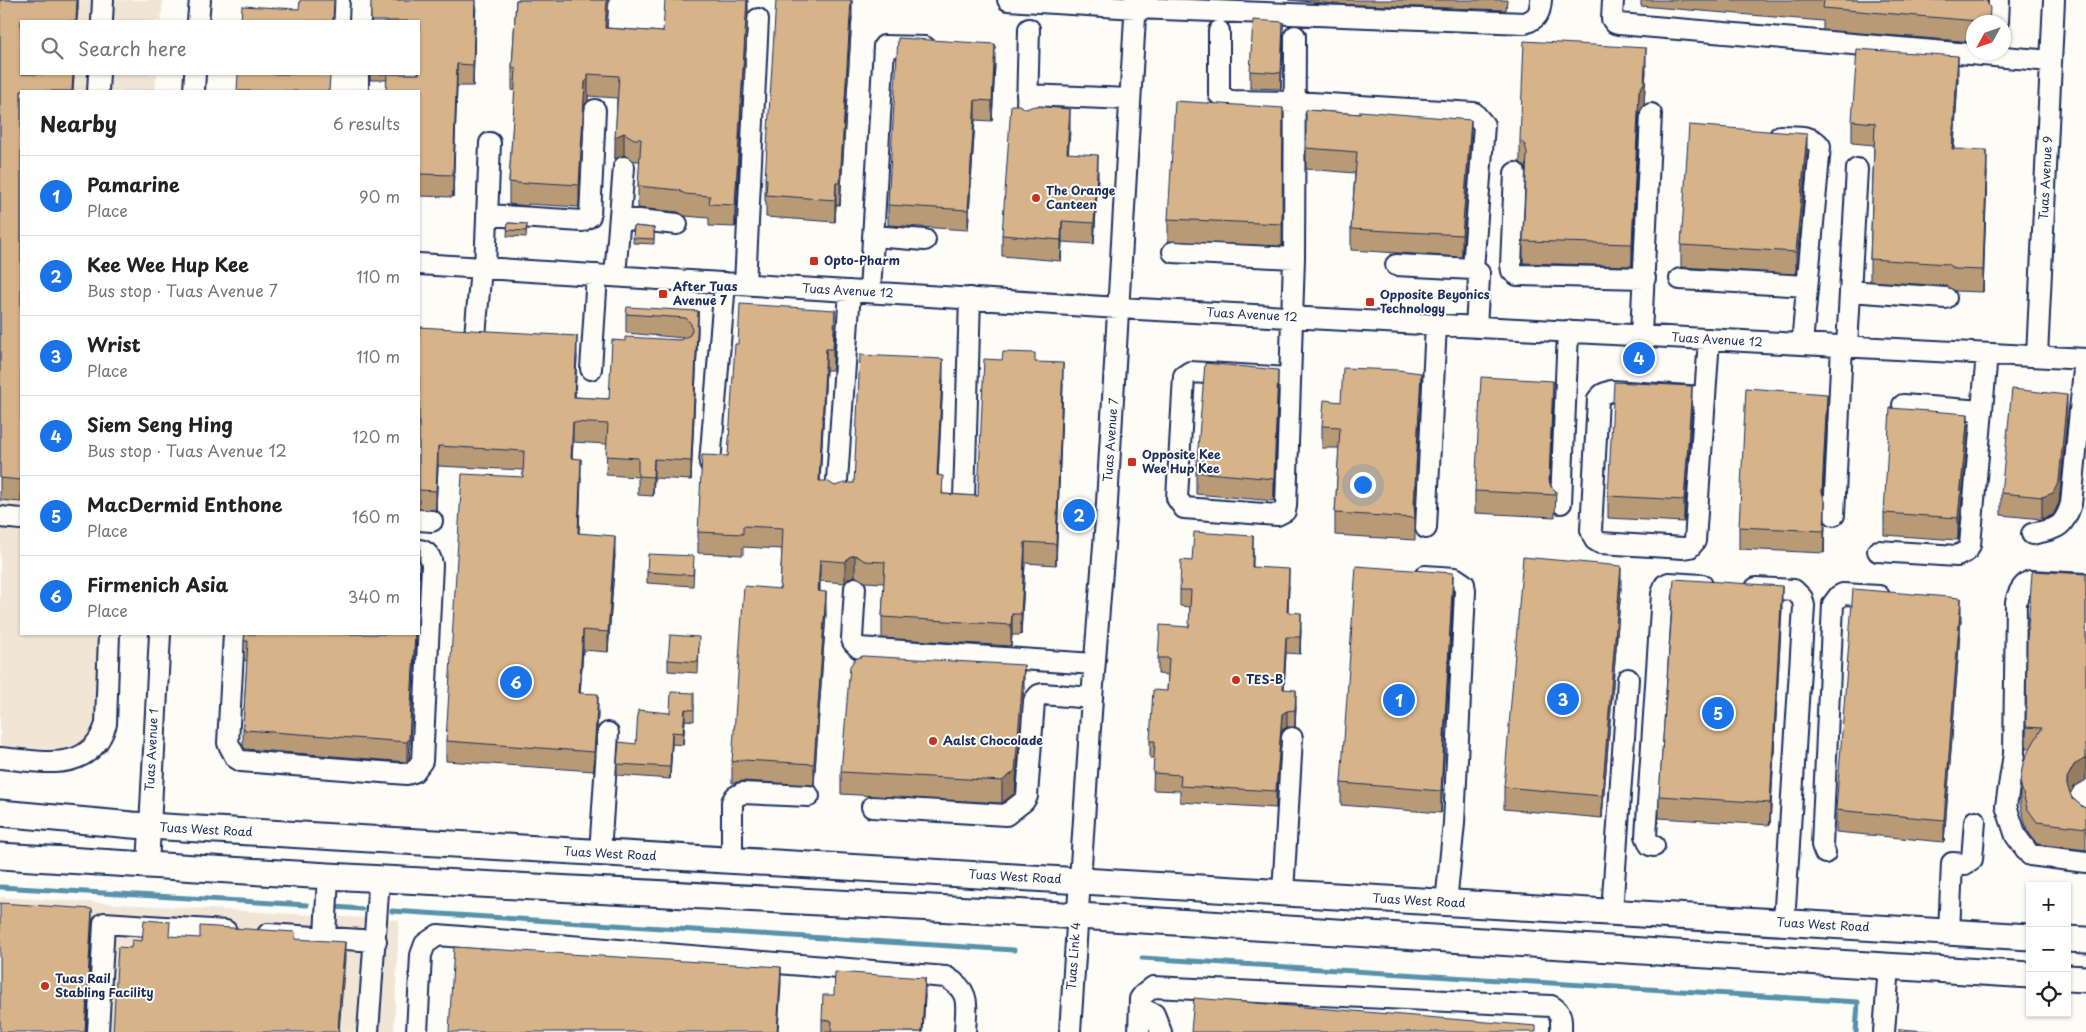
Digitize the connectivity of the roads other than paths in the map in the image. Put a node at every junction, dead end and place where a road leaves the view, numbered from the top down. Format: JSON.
{"nodes":[{"id":1,"x":103,"y":0,"type":"edge"},
{"id":2,"x":200,"y":0,"type":"edge"},
{"id":3,"x":361,"y":0,"type":"edge"},
{"id":4,"x":1008,"y":0,"type":"edge"},
{"id":5,"x":1541,"y":0,"type":"edge"},
{"id":6,"x":1613,"y":0,"type":"edge"},
{"id":7,"x":2000,"y":0,"type":"edge"},
{"id":8,"x":2054,"y":0,"type":"edge"},
{"id":9,"x":1076,"y":2,"type":"edge"},
{"id":10,"x":1136,"y":4,"type":"edge"},
{"id":11,"x":1999,"y":15,"type":"edge"},
{"id":12,"x":758,"y":19,"type":"dead end"},
{"id":13,"x":102,"y":20,"type":"edge"},
{"id":14,"x":198,"y":20,"type":"edge"},
{"id":15,"x":360,"y":20,"type":"edge"},
{"id":16,"x":1029,"y":29,"type":"dead end"},
{"id":17,"x":1219,"y":32,"type":"dead end"},
{"id":18,"x":1295,"y":36,"type":"dead end"},
{"id":19,"x":941,"y":48,"type":"edge"},
{"id":20,"x":1966,"y":52,"type":"edge"},
{"id":21,"x":2011,"y":56,"type":"edge"},
{"id":22,"x":2051,"y":61,"type":"junction"},
{"id":23,"x":99,"y":75,"type":"edge"},
{"id":24,"x":195,"y":75,"type":"edge"},
{"id":25,"x":339,"y":75,"type":"edge"},
{"id":26,"x":358,"y":75,"type":"edge"},
{"id":27,"x":98,"y":90,"type":"edge"},
{"id":28,"x":194,"y":90,"type":"edge"},
{"id":29,"x":338,"y":90,"type":"edge"},
{"id":30,"x":358,"y":90,"type":"edge"},
{"id":31,"x":1027,"y":95,"type":"junction"},
{"id":32,"x":1130,"y":99,"type":"junction"},
{"id":33,"x":1295,"y":102,"type":"junction"},
{"id":34,"x":596,"y":110,"type":"dead end"},
{"id":35,"x":1651,"y":114,"type":"dead end"},
{"id":36,"x":1026,"y":118,"type":"edge"},
{"id":37,"x":1757,"y":134,"type":"edge"},
{"id":38,"x":490,"y":142,"type":"dead end"},
{"id":39,"x":624,"y":167,"type":"dead end"},
{"id":40,"x":1857,"y":168,"type":"dead end"},
{"id":41,"x":1515,"y":174,"type":"dead end"},
{"id":42,"x":487,"y":215,"type":"junction"},
{"id":43,"x":620,"y":218,"type":"junction"},
{"id":44,"x":677,"y":224,"type":"dead end"},
{"id":45,"x":873,"y":236,"type":"junction"},
{"id":46,"x":925,"y":240,"type":"dead end"},
{"id":47,"x":1172,"y":252,"type":"dead end"},
{"id":48,"x":1294,"y":258,"type":"junction"},
{"id":49,"x":420,"y":264,"type":"edge"},
{"id":50,"x":1396,"y":265,"type":"dead end"},
{"id":51,"x":483,"y":268,"type":"junction"},
{"id":52,"x":1474,"y":269,"type":"junction"},
{"id":53,"x":606,"y":276,"type":"junction"},
{"id":54,"x":1645,"y":278,"type":"junction"},
{"id":55,"x":1680,"y":279,"type":"dead end"},
{"id":56,"x":725,"y":283,"type":"junction"},
{"id":57,"x":745,"y":284,"type":"junction"},
{"id":58,"x":1807,"y":286,"type":"junction"},
{"id":59,"x":850,"y":291,"type":"junction"},
{"id":60,"x":1850,"y":291,"type":"junction"},
{"id":61,"x":870,"y":292,"type":"junction"},
{"id":62,"x":970,"y":298,"type":"junction"},
{"id":63,"x":1946,"y":298,"type":"dead end"},
{"id":64,"x":1119,"y":308,"type":"junction"},
{"id":65,"x":1291,"y":317,"type":"junction"},
{"id":66,"x":1436,"y":324,"type":"junction"},
{"id":67,"x":1476,"y":327,"type":"junction"},
{"id":68,"x":1568,"y":332,"type":"junction"},
{"id":69,"x":475,"y":336,"type":"edge"},
{"id":70,"x":1641,"y":336,"type":"junction"},
{"id":71,"x":1709,"y":339,"type":"junction"},
{"id":72,"x":1802,"y":344,"type":"junction"},
{"id":73,"x":1844,"y":346,"type":"junction"},
{"id":74,"x":1987,"y":354,"type":"junction"},
{"id":75,"x":2037,"y":356,"type":"junction"},
{"id":76,"x":2086,"y":359,"type":"edge"},
{"id":77,"x":591,"y":369,"type":"dead end"},
{"id":78,"x":1289,"y":378,"type":"junction"},
{"id":79,"x":1704,"y":397,"type":"junction"},
{"id":80,"x":1903,"y":406,"type":"dead end"},
{"id":81,"x":1982,"y":411,"type":"junction"},
{"id":82,"x":710,"y":462,"type":"edge"},
{"id":83,"x":836,"y":495,"type":"edge"},
{"id":84,"x":964,"y":499,"type":"edge"},
{"id":85,"x":1561,"y":503,"type":"dead end"},
{"id":86,"x":1834,"y":515,"type":"dead end"},
{"id":87,"x":0,"y":517,"type":"edge"},
{"id":88,"x":20,"y":519,"type":"edge"},
{"id":89,"x":1426,"y":528,"type":"dead end"},
{"id":90,"x":2032,"y":534,"type":"dead end"},
{"id":91,"x":420,"y":550,"type":"edge"},
{"id":92,"x":1878,"y":551,"type":"dead end"},
{"id":93,"x":1406,"y":575,"type":"edge"},
{"id":94,"x":2086,"y":584,"type":"edge"},
{"id":95,"x":855,"y":588,"type":"dead end"},
{"id":96,"x":1900,"y":596,"type":"edge"},
{"id":97,"x":109,"y":635,"type":"edge"},
{"id":98,"x":160,"y":635,"type":"edge"},
{"id":99,"x":234,"y":635,"type":"edge"},
{"id":100,"x":1094,"y":664,"type":"junction"},
{"id":101,"x":1628,"y":679,"type":"dead end"},
{"id":102,"x":1092,"y":698,"type":"junction"},
{"id":103,"x":608,"y":733,"type":"dead end"},
{"id":104,"x":1292,"y":738,"type":"dead end"},
{"id":105,"x":0,"y":758,"type":"edge"},
{"id":106,"x":810,"y":796,"type":"dead end"},
{"id":107,"x":872,"y":807,"type":"dead end"},
{"id":108,"x":0,"y":813,"type":"edge"},
{"id":109,"x":1975,"y":821,"type":"dead end"},
{"id":110,"x":148,"y":826,"type":"junction"},
{"id":111,"x":1654,"y":846,"type":"dead end"},
{"id":112,"x":600,"y":853,"type":"junction"},
{"id":113,"x":1825,"y":853,"type":"dead end"},
{"id":114,"x":0,"y":856,"type":"edge"},
{"id":115,"x":732,"y":861,"type":"junction"},
{"id":116,"x":2086,"y":862,"type":"edge"},
{"id":117,"x":148,"y":866,"type":"junction"},
{"id":118,"x":328,"y":876,"type":"junction"},
{"id":119,"x":379,"y":879,"type":"junction"},
{"id":120,"x":1079,"y":881,"type":"junction"},
{"id":121,"x":1283,"y":893,"type":"junction"},
{"id":122,"x":1446,"y":903,"type":"junction"},
{"id":123,"x":1612,"y":912,"type":"junction"},
{"id":124,"x":1077,"y":916,"type":"junction"},
{"id":125,"x":1784,"y":923,"type":"junction"},
{"id":126,"x":1949,"y":933,"type":"junction"},
{"id":127,"x":325,"y":937,"type":"junction"},
{"id":128,"x":2026,"y":937,"type":"edge"},
{"id":129,"x":2071,"y":940,"type":"edge"},
{"id":130,"x":2086,"y":940,"type":"edge"},
{"id":131,"x":376,"y":941,"type":"junction"},
{"id":132,"x":1889,"y":966,"type":"junction"},
{"id":133,"x":2026,"y":975,"type":"edge"},
{"id":134,"x":2071,"y":978,"type":"edge"},
{"id":135,"x":2086,"y":979,"type":"edge"},
{"id":136,"x":1140,"y":1008,"type":"junction"},
{"id":137,"x":98,"y":1032,"type":"edge"},
{"id":138,"x":368,"y":1032,"type":"edge"},
{"id":139,"x":417,"y":1032,"type":"edge"},
{"id":140,"x":965,"y":1032,"type":"edge"},
{"id":141,"x":1070,"y":1032,"type":"edge"},
{"id":142,"x":1139,"y":1032,"type":"edge"},
{"id":143,"x":1161,"y":1032,"type":"edge"},
{"id":144,"x":1561,"y":1032,"type":"edge"},
{"id":145,"x":1884,"y":1032,"type":"edge"}],
"edges":[{"from":1,"to":13,"type":"street"},
{"from":2,"to":14,"type":"street"},
{"from":3,"to":15,"type":"street"},
{"from":4,"to":9,"type":"street"},
{"from":5,"to":10,"type":"street"},
{"from":6,"to":20,"type":"street"},
{"from":7,"to":11,"type":"street"},
{"from":8,"to":22,"type":"street","name":"Tuas Avenue 9"},
{"from":9,"to":10,"type":"street"},
{"from":10,"to":32,"type":"street","name":"Tuas Avenue 7"},
{"from":12,"to":57,"type":"street"},
{"from":16,"to":31,"type":"street"},
{"from":17,"to":33,"type":"street"},
{"from":18,"to":33,"type":"street"},
{"from":19,"to":45,"type":"street"},
{"from":21,"to":22,"type":"street"},
{"from":22,"to":75,"type":"street","name":"Tuas Avenue 9"},
{"from":23,"to":27,"type":"street"},
{"from":24,"to":28,"type":"street"},
{"from":25,"to":29,"type":"street"},
{"from":26,"to":30,"type":"street"},
{"from":31,"to":32,"type":"street"},
{"from":31,"to":36,"type":"street"},
{"from":32,"to":64,"type":"street","name":"Tuas Avenue 7"},
{"from":33,"to":48,"type":"street"},
{"from":33,"to":52,"type":"street"},
{"from":34,"to":42,"type":"street"},
{"from":35,"to":54,"type":"street"},
{"from":37,"to":58,"type":"street"},
{"from":38,"to":42,"type":"street"},
{"from":39,"to":43,"type":"street"},
{"from":40,"to":60,"type":"street"},
{"from":41,"to":54,"type":"street"},
{"from":42,"to":51,"type":"street"},
{"from":43,"to":44,"type":"street"},
{"from":43,"to":53,"type":"street"},
{"from":45,"to":46,"type":"street"},
{"from":45,"to":61,"type":"street"},
{"from":47,"to":48,"type":"street"},
{"from":48,"to":65,"type":"street"},
{"from":49,"to":51,"type":"street","name":"Tuas Avenue 12"},
{"from":50,"to":52,"type":"street"},
{"from":51,"to":53,"type":"street","name":"Tuas Avenue 12"},
{"from":51,"to":69,"type":"street"},
{"from":52,"to":67,"type":"street"},
{"from":53,"to":56,"type":"street","name":"Tuas Avenue 12"},
{"from":53,"to":77,"type":"street"},
{"from":54,"to":70,"type":"street"},
{"from":55,"to":58,"type":"street"},
{"from":56,"to":57,"type":"street","name":"Tuas Avenue 12"},
{"from":56,"to":82,"type":"street"},
{"from":57,"to":59,"type":"street","name":"Tuas Avenue 12"},
{"from":58,"to":72,"type":"street"},
{"from":59,"to":61,"type":"street","name":"Tuas Avenue 12"},
{"from":59,"to":83,"type":"street"},
{"from":60,"to":63,"type":"street"},
{"from":60,"to":73,"type":"street"},
{"from":61,"to":62,"type":"street","name":"Tuas Avenue 12"},
{"from":62,"to":64,"type":"street","name":"Tuas Avenue 12"},
{"from":62,"to":84,"type":"street"},
{"from":64,"to":65,"type":"street","name":"Tuas Avenue 12"},
{"from":64,"to":100,"type":"street","name":"Tuas Avenue 7"},
{"from":65,"to":66,"type":"street","name":"Tuas Avenue 12"},
{"from":65,"to":78,"type":"street"},
{"from":66,"to":67,"type":"street","name":"Tuas Avenue 12"},
{"from":66,"to":89,"type":"street"},
{"from":67,"to":68,"type":"street","name":"Tuas Avenue 12"},
{"from":68,"to":70,"type":"street","name":"Tuas Avenue 12"},
{"from":68,"to":85,"type":"street"},
{"from":70,"to":71,"type":"street","name":"Tuas Avenue 12"},
{"from":71,"to":72,"type":"street","name":"Tuas Avenue 12"},
{"from":71,"to":79,"type":"street"},
{"from":72,"to":73,"type":"street","name":"Tuas Avenue 12"},
{"from":73,"to":74,"type":"street","name":"Tuas Avenue 12"},
{"from":73,"to":86,"type":"street"},
{"from":74,"to":75,"type":"street","name":"Tuas Avenue 12"},
{"from":74,"to":81,"type":"street"},
{"from":75,"to":76,"type":"street","name":"Tuas Avenue 12"},
{"from":76,"to":90,"type":"street"},
{"from":78,"to":78,"type":"street"},
{"from":79,"to":79,"type":"street"},
{"from":80,"to":81,"type":"street"},
{"from":81,"to":92,"type":"street"},
{"from":87,"to":88,"type":"street"},
{"from":91,"to":99,"type":"street"},
{"from":93,"to":122,"type":"street"},
{"from":94,"to":116,"type":"street"},
{"from":95,"to":100,"type":"street"},
{"from":96,"to":113,"type":"street"},
{"from":97,"to":105,"type":"street"},
{"from":98,"to":110,"type":"street","name":"Tuas Avenue 1"},
{"from":100,"to":102,"type":"street","name":"Tuas Avenue 7"},
{"from":101,"to":123,"type":"street"},
{"from":102,"to":107,"type":"street"},
{"from":102,"to":120,"type":"street","name":"Tuas Avenue 7"},
{"from":103,"to":112,"type":"street"},
{"from":104,"to":121,"type":"street"},
{"from":106,"to":115,"type":"street"},
{"from":108,"to":110,"type":"main road","name":"Tuas West Road"},
{"from":109,"to":126,"type":"street"},
{"from":110,"to":112,"type":"main road","name":"Tuas West Road"},
{"from":110,"to":117,"type":"street","name":"Tuas Avenue 1"},
{"from":111,"to":125,"type":"street"},
{"from":112,"to":115,"type":"main road","name":"Tuas West Road"},
{"from":114,"to":117,"type":"main road"},
{"from":115,"to":120,"type":"main road","name":"Tuas West Road"},
{"from":117,"to":118,"type":"main road"},
{"from":118,"to":119,"type":"main road"},
{"from":118,"to":127,"type":"street"},
{"from":119,"to":124,"type":"main road"},
{"from":119,"to":131,"type":"street"},
{"from":120,"to":121,"type":"main road","name":"Tuas West Road"},
{"from":120,"to":124,"type":"street","name":"Tuas Link 4"},
{"from":121,"to":122,"type":"main road","name":"Tuas West Road"},
{"from":122,"to":123,"type":"main road","name":"Tuas West Road"},
{"from":123,"to":125,"type":"main road","name":"Tuas West Road"},
{"from":124,"to":132,"type":"main road"},
{"from":124,"to":141,"type":"street","name":"Tuas Link 4"},
{"from":125,"to":126,"type":"main road","name":"Tuas West Road"},
{"from":126,"to":128,"type":"main road","name":"Tuas West Road"},
{"from":127,"to":131,"type":"street"},
{"from":127,"to":137,"type":"street"},
{"from":129,"to":130,"type":"main road"},
{"from":131,"to":138,"type":"street"},
{"from":132,"to":133,"type":"main road"},
{"from":132,"to":145,"type":"street"},
{"from":134,"to":135,"type":"main road"},
{"from":136,"to":142,"type":"street"},
{"from":136,"to":143,"type":"street"},
{"from":136,"to":144,"type":"street"},
{"from":139,"to":140,"type":"street"}]}
